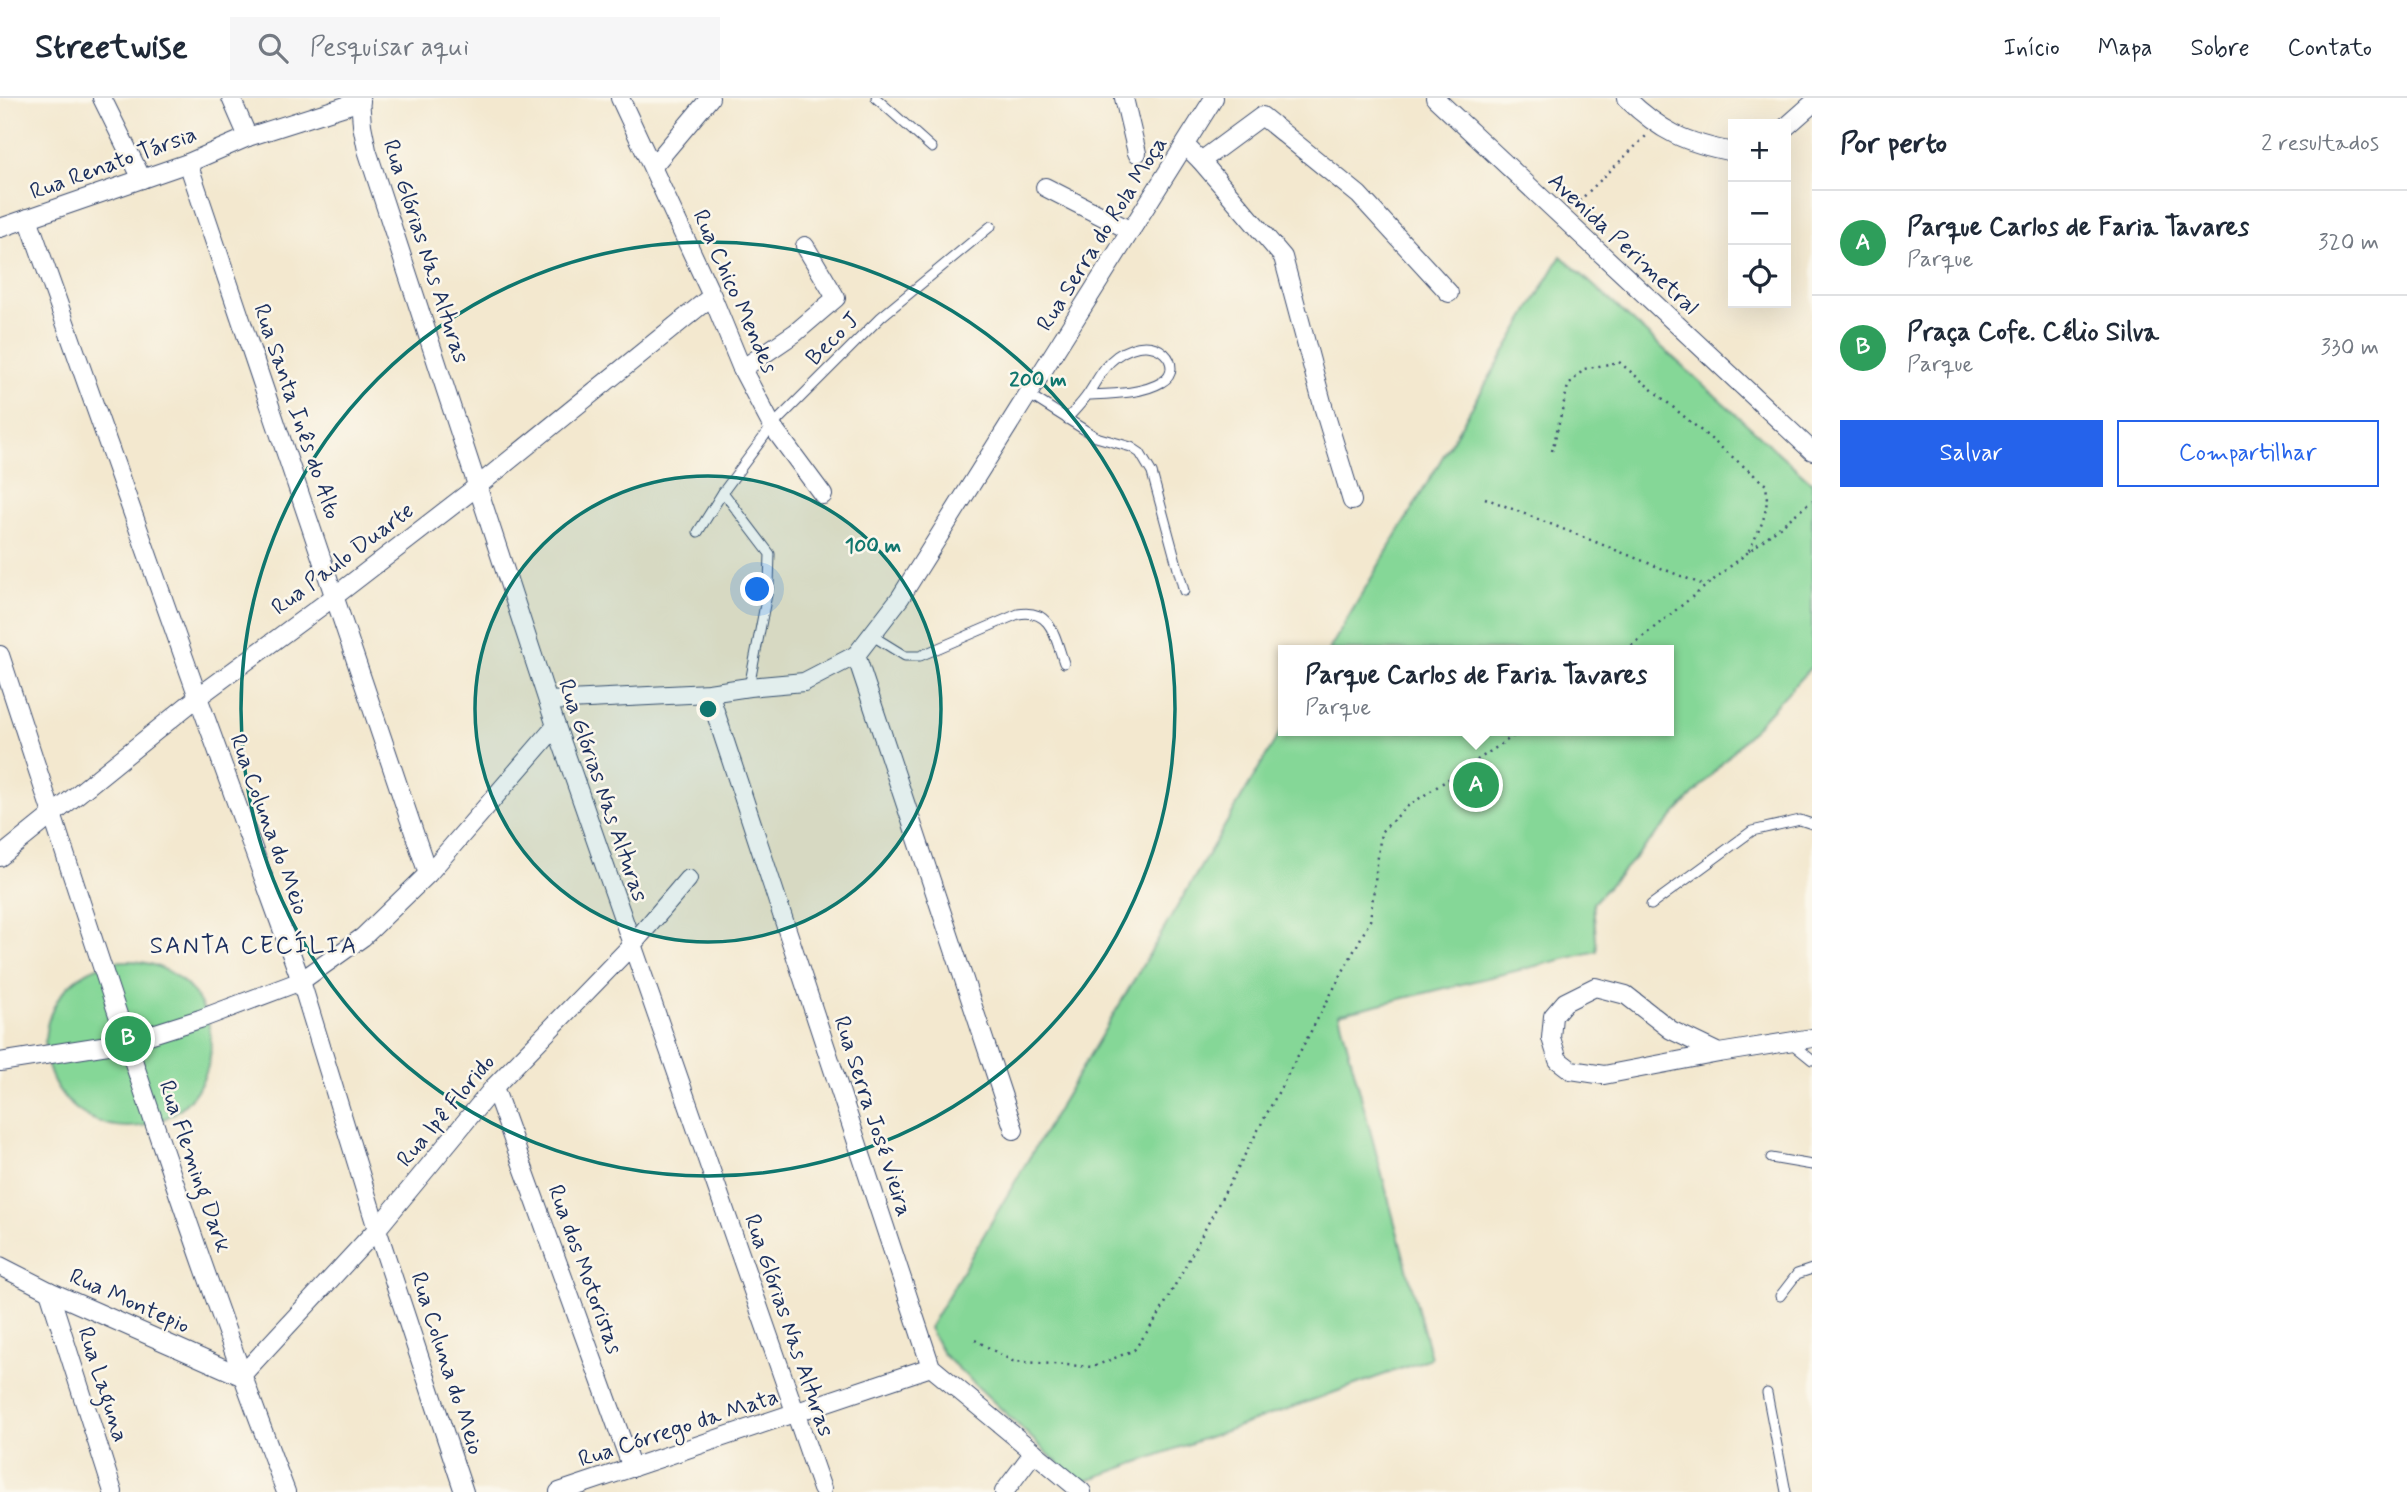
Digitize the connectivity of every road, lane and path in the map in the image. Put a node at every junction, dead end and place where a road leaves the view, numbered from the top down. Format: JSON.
{"nodes":[{"id":1,"x":102,"y":98,"type":"edge"},
{"id":2,"x":231,"y":98,"type":"edge"},
{"id":3,"x":620,"y":98,"type":"edge"},
{"id":4,"x":710,"y":98,"type":"edge"},
{"id":5,"x":876,"y":98,"type":"edge"},
{"id":6,"x":1124,"y":98,"type":"edge"},
{"id":7,"x":1214,"y":98,"type":"edge"},
{"id":8,"x":1435,"y":98,"type":"edge"},
{"id":9,"x":361,"y":99,"type":"edge"},
{"id":10,"x":1633,"y":100,"type":"edge"},
{"id":11,"x":1812,"y":104,"type":"edge"},
{"id":12,"x":1791,"y":123,"type":"edge"},
{"id":13,"x":1657,"y":125,"type":"junction"},
{"id":14,"x":248,"y":137,"type":"junction"},
{"id":15,"x":1185,"y":145,"type":"junction"},
{"id":16,"x":932,"y":148,"type":"dead end"},
{"id":17,"x":1728,"y":151,"type":"edge"},
{"id":18,"x":1137,"y":153,"type":"dead end"},
{"id":19,"x":1201,"y":161,"type":"junction"},
{"id":20,"x":188,"y":163,"type":"junction"},
{"id":21,"x":653,"y":166,"type":"junction"},
{"id":22,"x":142,"y":179,"type":"junction"},
{"id":23,"x":1045,"y":187,"type":"dead end"},
{"id":24,"x":29,"y":218,"type":"junction"},
{"id":25,"x":1561,"y":218,"type":"junction"},
{"id":26,"x":991,"y":226,"type":"dead end"},
{"id":27,"x":0,"y":228,"type":"edge"},
{"id":28,"x":1131,"y":231,"type":"junction"},
{"id":29,"x":805,"y":246,"type":"dead end"},
{"id":30,"x":1449,"y":293,"type":"dead end"},
{"id":31,"x":712,"y":296,"type":"junction"},
{"id":32,"x":742,"y":369,"type":"junction"},
{"id":33,"x":1028,"y":394,"type":"junction"},
{"id":34,"x":1088,"y":394,"type":"junction"},
{"id":35,"x":1067,"y":419,"type":"junction"},
{"id":36,"x":772,"y":426,"type":"junction"},
{"id":37,"x":1552,"y":451,"type":"dead end"},
{"id":38,"x":1812,"y":451,"type":"edge"},
{"id":39,"x":478,"y":485,"type":"junction"},
{"id":40,"x":723,"y":492,"type":"junction"},
{"id":41,"x":823,"y":495,"type":"dead end"},
{"id":42,"x":1485,"y":498,"type":"dead end"},
{"id":43,"x":1352,"y":501,"type":"dead end"},
{"id":44,"x":1812,"y":501,"type":"edge"},
{"id":45,"x":698,"y":532,"type":"dead end"},
{"id":46,"x":1746,"y":554,"type":"junction"},
{"id":47,"x":1706,"y":586,"type":"junction"},
{"id":48,"x":1184,"y":592,"type":"dead end"},
{"id":49,"x":335,"y":596,"type":"junction"},
{"id":50,"x":871,"y":635,"type":"junction"},
{"id":51,"x":1632,"y":645,"type":"edge"},
{"id":52,"x":0,"y":655,"type":"edge"},
{"id":53,"x":856,"y":655,"type":"junction"},
{"id":54,"x":1063,"y":663,"type":"dead end"},
{"id":55,"x":749,"y":687,"type":"junction"},
{"id":56,"x":709,"y":693,"type":"junction"},
{"id":57,"x":198,"y":697,"type":"junction"},
{"id":58,"x":548,"y":701,"type":"junction"},
{"id":59,"x":556,"y":726,"type":"junction"},
{"id":60,"x":1513,"y":736,"type":"edge"},
{"id":61,"x":53,"y":816,"type":"junction"},
{"id":62,"x":1812,"y":824,"type":"edge"},
{"id":63,"x":0,"y":857,"type":"edge"},
{"id":64,"x":428,"y":874,"type":"junction"},
{"id":65,"x":688,"y":879,"type":"dead end"},
{"id":66,"x":1651,"y":905,"type":"dead end"},
{"id":67,"x":631,"y":946,"type":"junction"},
{"id":68,"x":301,"y":981,"type":"junction"},
{"id":69,"x":1812,"y":1038,"type":"edge"},
{"id":70,"x":127,"y":1042,"type":"junction"},
{"id":71,"x":1789,"y":1042,"type":"junction"},
{"id":72,"x":1719,"y":1052,"type":"junction"},
{"id":73,"x":1812,"y":1060,"type":"edge"},
{"id":74,"x":0,"y":1062,"type":"edge"},
{"id":75,"x":494,"y":1087,"type":"junction"},
{"id":76,"x":1014,"y":1130,"type":"dead end"},
{"id":77,"x":1771,"y":1158,"type":"dead end"},
{"id":78,"x":1812,"y":1166,"type":"edge"},
{"id":79,"x":377,"y":1229,"type":"junction"},
{"id":80,"x":0,"y":1266,"type":"edge"},
{"id":81,"x":1812,"y":1269,"type":"edge"},
{"id":82,"x":49,"y":1291,"type":"junction"},
{"id":83,"x":1780,"y":1296,"type":"dead end"},
{"id":84,"x":975,"y":1340,"type":"dead end"},
{"id":85,"x":931,"y":1367,"type":"junction"},
{"id":86,"x":241,"y":1376,"type":"junction"},
{"id":87,"x":1767,"y":1393,"type":"dead end"},
{"id":88,"x":795,"y":1414,"type":"junction"},
{"id":89,"x":1034,"y":1452,"type":"junction"},
{"id":90,"x":632,"y":1468,"type":"junction"},
{"id":91,"x":822,"y":1489,"type":"dead end"},
{"id":92,"x":113,"y":1492,"type":"edge"},
{"id":93,"x":286,"y":1492,"type":"edge"},
{"id":94,"x":464,"y":1492,"type":"edge"},
{"id":95,"x":559,"y":1492,"type":"edge"},
{"id":96,"x":1004,"y":1492,"type":"edge"},
{"id":97,"x":1082,"y":1492,"type":"edge"},
{"id":98,"x":1786,"y":1492,"type":"edge"}],
"edges":[{"from":1,"to":22,"type":"street"},
{"from":2,"to":14,"type":"street"},
{"from":3,"to":21,"type":"street","name":"Rua Chico Mendes"},
{"from":4,"to":21,"type":"street"},
{"from":5,"to":16,"type":"lane"},
{"from":6,"to":18,"type":"street"},
{"from":7,"to":15,"type":"street","name":"Rua Serra do Rola Moça"},
{"from":8,"to":25,"type":"street","name":"Avenida Perimetral"},
{"from":9,"to":14,"type":"street","name":"Rua Renato Társia"},
{"from":9,"to":39,"type":"street","name":"Rua Glórias Nas Alturas"},
{"from":10,"to":13,"type":"street"},
{"from":11,"to":12,"type":"street"},
{"from":13,"to":17,"type":"street"},
{"from":13,"to":25,"type":"path"},
{"from":14,"to":20,"type":"street","name":"Rua Renato Társia"},
{"from":15,"to":19,"type":"street"},
{"from":15,"to":28,"type":"street","name":"Rua Serra do Rola Moça"},
{"from":19,"to":30,"type":"street"},
{"from":19,"to":43,"type":"street"},
{"from":20,"to":22,"type":"street","name":"Rua Renato Társia"},
{"from":20,"to":49,"type":"street","name":"Rua Santa Inês do Alto"},
{"from":21,"to":31,"type":"street","name":"Rua Chico Mendes"},
{"from":22,"to":24,"type":"street","name":"Rua Renato Társia"},
{"from":23,"to":28,"type":"street"},
{"from":24,"to":27,"type":"street","name":"Rua Renato Társia"},
{"from":24,"to":57,"type":"street","name":"Rua Coluna do Meio"},
{"from":25,"to":38,"type":"street","name":"Avenida Perimetral"},
{"from":26,"to":36,"type":"lane","name":"Beco J"},
{"from":28,"to":33,"type":"street","name":"Rua Serra do Rola Moça"},
{"from":29,"to":32,"type":"street"},
{"from":31,"to":32,"type":"street","name":"Rua Chico Mendes"},
{"from":31,"to":39,"type":"street","name":"Rua Paulo Duarte"},
{"from":32,"to":36,"type":"street","name":"Rua Chico Mendes"},
{"from":33,"to":35,"type":"lane"},
{"from":33,"to":50,"type":"street","name":"Rua Serra do Rola Moça"},
{"from":34,"to":34,"type":"lane"},
{"from":34,"to":35,"type":"lane"},
{"from":35,"to":48,"type":"lane"},
{"from":36,"to":40,"type":"lane","name":"Beco J"},
{"from":36,"to":41,"type":"street","name":"Rua Chico Mendes"},
{"from":37,"to":46,"type":"path"},
{"from":39,"to":49,"type":"street","name":"Rua Paulo Duarte"},
{"from":39,"to":58,"type":"street","name":"Rua Glórias Nas Alturas"},
{"from":40,"to":45,"type":"lane","name":"Beco J"},
{"from":40,"to":55,"type":"lane"},
{"from":42,"to":47,"type":"path"},
{"from":44,"to":46,"type":"path"},
{"from":46,"to":47,"type":"path"},
{"from":47,"to":51,"type":"path"},
{"from":49,"to":57,"type":"street","name":"Rua Paulo Duarte"},
{"from":49,"to":64,"type":"street","name":"Rua Santa Inês do Alto"},
{"from":50,"to":53,"type":"street","name":"Rua Serra do Rola Moça"},
{"from":50,"to":54,"type":"lane"},
{"from":52,"to":61,"type":"street","name":"Rua Fleming Dark"},
{"from":53,"to":55,"type":"street","name":"Rua Serra do Rola Moça"},
{"from":53,"to":76,"type":"street"},
{"from":55,"to":56,"type":"street","name":"Rua Serra do Rola Moça"},
{"from":56,"to":58,"type":"street","name":"Rua Serra do Rola Moça"},
{"from":56,"to":85,"type":"street","name":"Rua Serra José Vieira"},
{"from":57,"to":61,"type":"street","name":"Rua Paulo Duarte"},
{"from":57,"to":68,"type":"street","name":"Rua Coluna do Meio"},
{"from":58,"to":59,"type":"street","name":"Rua Glórias Nas Alturas"},
{"from":59,"to":64,"type":"street"},
{"from":59,"to":67,"type":"street","name":"Rua Glórias Nas Alturas"},
{"from":60,"to":84,"type":"path"},
{"from":61,"to":63,"type":"street","name":"Rua Paulo Duarte"},
{"from":61,"to":70,"type":"street","name":"Rua Fleming Dark"},
{"from":62,"to":66,"type":"lane"},
{"from":64,"to":68,"type":"street"},
{"from":65,"to":67,"type":"street","name":"Rua Ipê Florido"},
{"from":67,"to":75,"type":"street","name":"Rua Ipê Florido"},
{"from":67,"to":88,"type":"street","name":"Rua Glórias Nas Alturas"},
{"from":68,"to":70,"type":"street"},
{"from":68,"to":79,"type":"street","name":"Rua Coluna do Meio"},
{"from":69,"to":71,"type":"street"},
{"from":70,"to":74,"type":"street"},
{"from":70,"to":86,"type":"street","name":"Rua Fleming Dark"},
{"from":71,"to":72,"type":"street"},
{"from":71,"to":73,"type":"lane"},
{"from":72,"to":72,"type":"street"},
{"from":75,"to":79,"type":"street","name":"Rua Ipê Florido"},
{"from":75,"to":90,"type":"street","name":"Rua dos Motoristas"},
{"from":77,"to":78,"type":"lane"},
{"from":79,"to":86,"type":"street","name":"Rua Ipê Florido"},
{"from":79,"to":94,"type":"street","name":"Rua Coluna do Meio"},
{"from":80,"to":82,"type":"street","name":"Rua Montepio"},
{"from":81,"to":83,"type":"lane"},
{"from":82,"to":86,"type":"street","name":"Rua Montepio"},
{"from":82,"to":92,"type":"street","name":"Rua Laguna"},
{"from":85,"to":88,"type":"street","name":"Rua Córrego da Mata"},
{"from":85,"to":89,"type":"street"},
{"from":86,"to":93,"type":"street","name":"Rua Fleming Dark"},
{"from":87,"to":98,"type":"lane"},
{"from":88,"to":90,"type":"street","name":"Rua Córrego da Mata"},
{"from":88,"to":91,"type":"street","name":"Rua Glórias Nas Alturas"},
{"from":89,"to":96,"type":"street"},
{"from":89,"to":97,"type":"street"},
{"from":90,"to":95,"type":"street","name":"Rua Córrego da Mata"}]}
